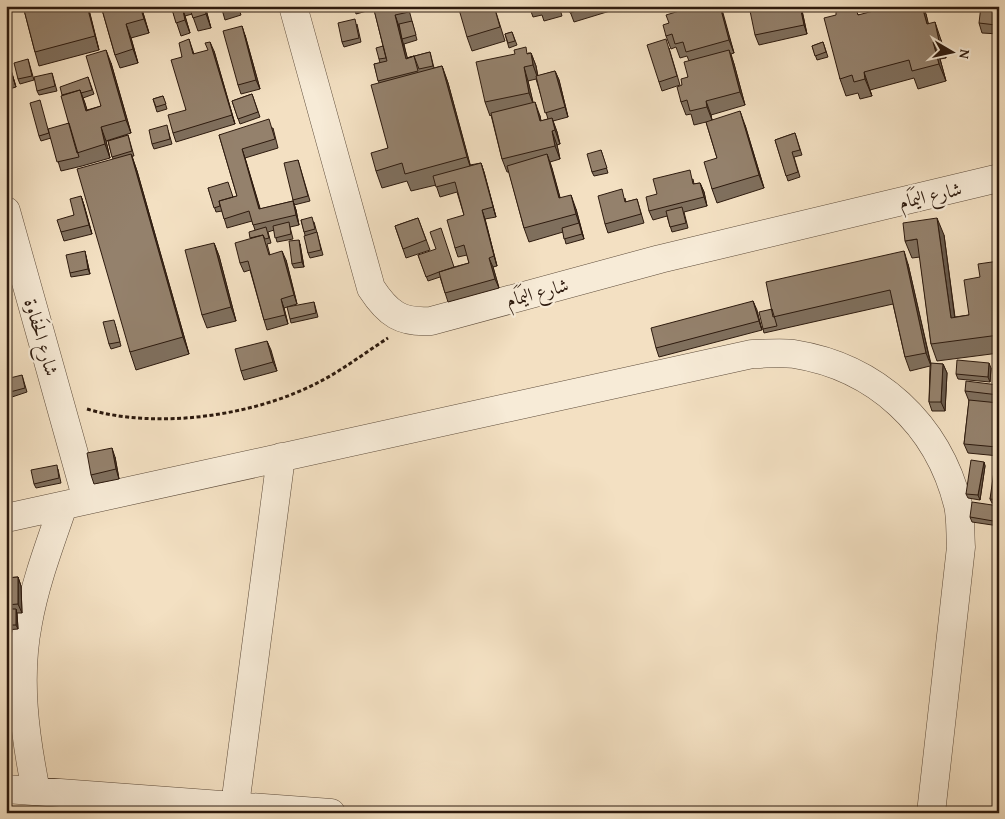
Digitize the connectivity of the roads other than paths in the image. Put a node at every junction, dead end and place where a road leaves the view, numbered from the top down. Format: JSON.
{"nodes":[{"id":1,"x":293,"y":6,"type":"edge"},
{"id":2,"x":999,"y":178,"type":"edge"},
{"id":3,"x":6,"y":212,"type":"edge"},
{"id":4,"x":281,"y":457,"type":"junction"},
{"id":5,"x":75,"y":503,"type":"junction"},
{"id":6,"x":6,"y":518,"type":"edge"},
{"id":7,"x":6,"y":789,"type":"edge"},
{"id":8,"x":36,"y":791,"type":"junction"},
{"id":9,"x":234,"y":809,"type":"edge"},
{"id":10,"x":331,"y":813,"type":"edge"},
{"id":11,"x":931,"y":813,"type":"edge"}],
"edges":[{"from":1,"to":2,"type":"street","name":"شارع اليَمَام"},
{"from":3,"to":5,"type":"street","name":"شارع الحَفاوة"},
{"from":4,"to":5,"type":"street"},
{"from":4,"to":9,"type":"street"},
{"from":4,"to":11,"type":"street"},
{"from":5,"to":6,"type":"street"},
{"from":5,"to":8,"type":"street"},
{"from":7,"to":8,"type":"street"},
{"from":8,"to":9,"type":"street"},
{"from":9,"to":10,"type":"street"}]}
